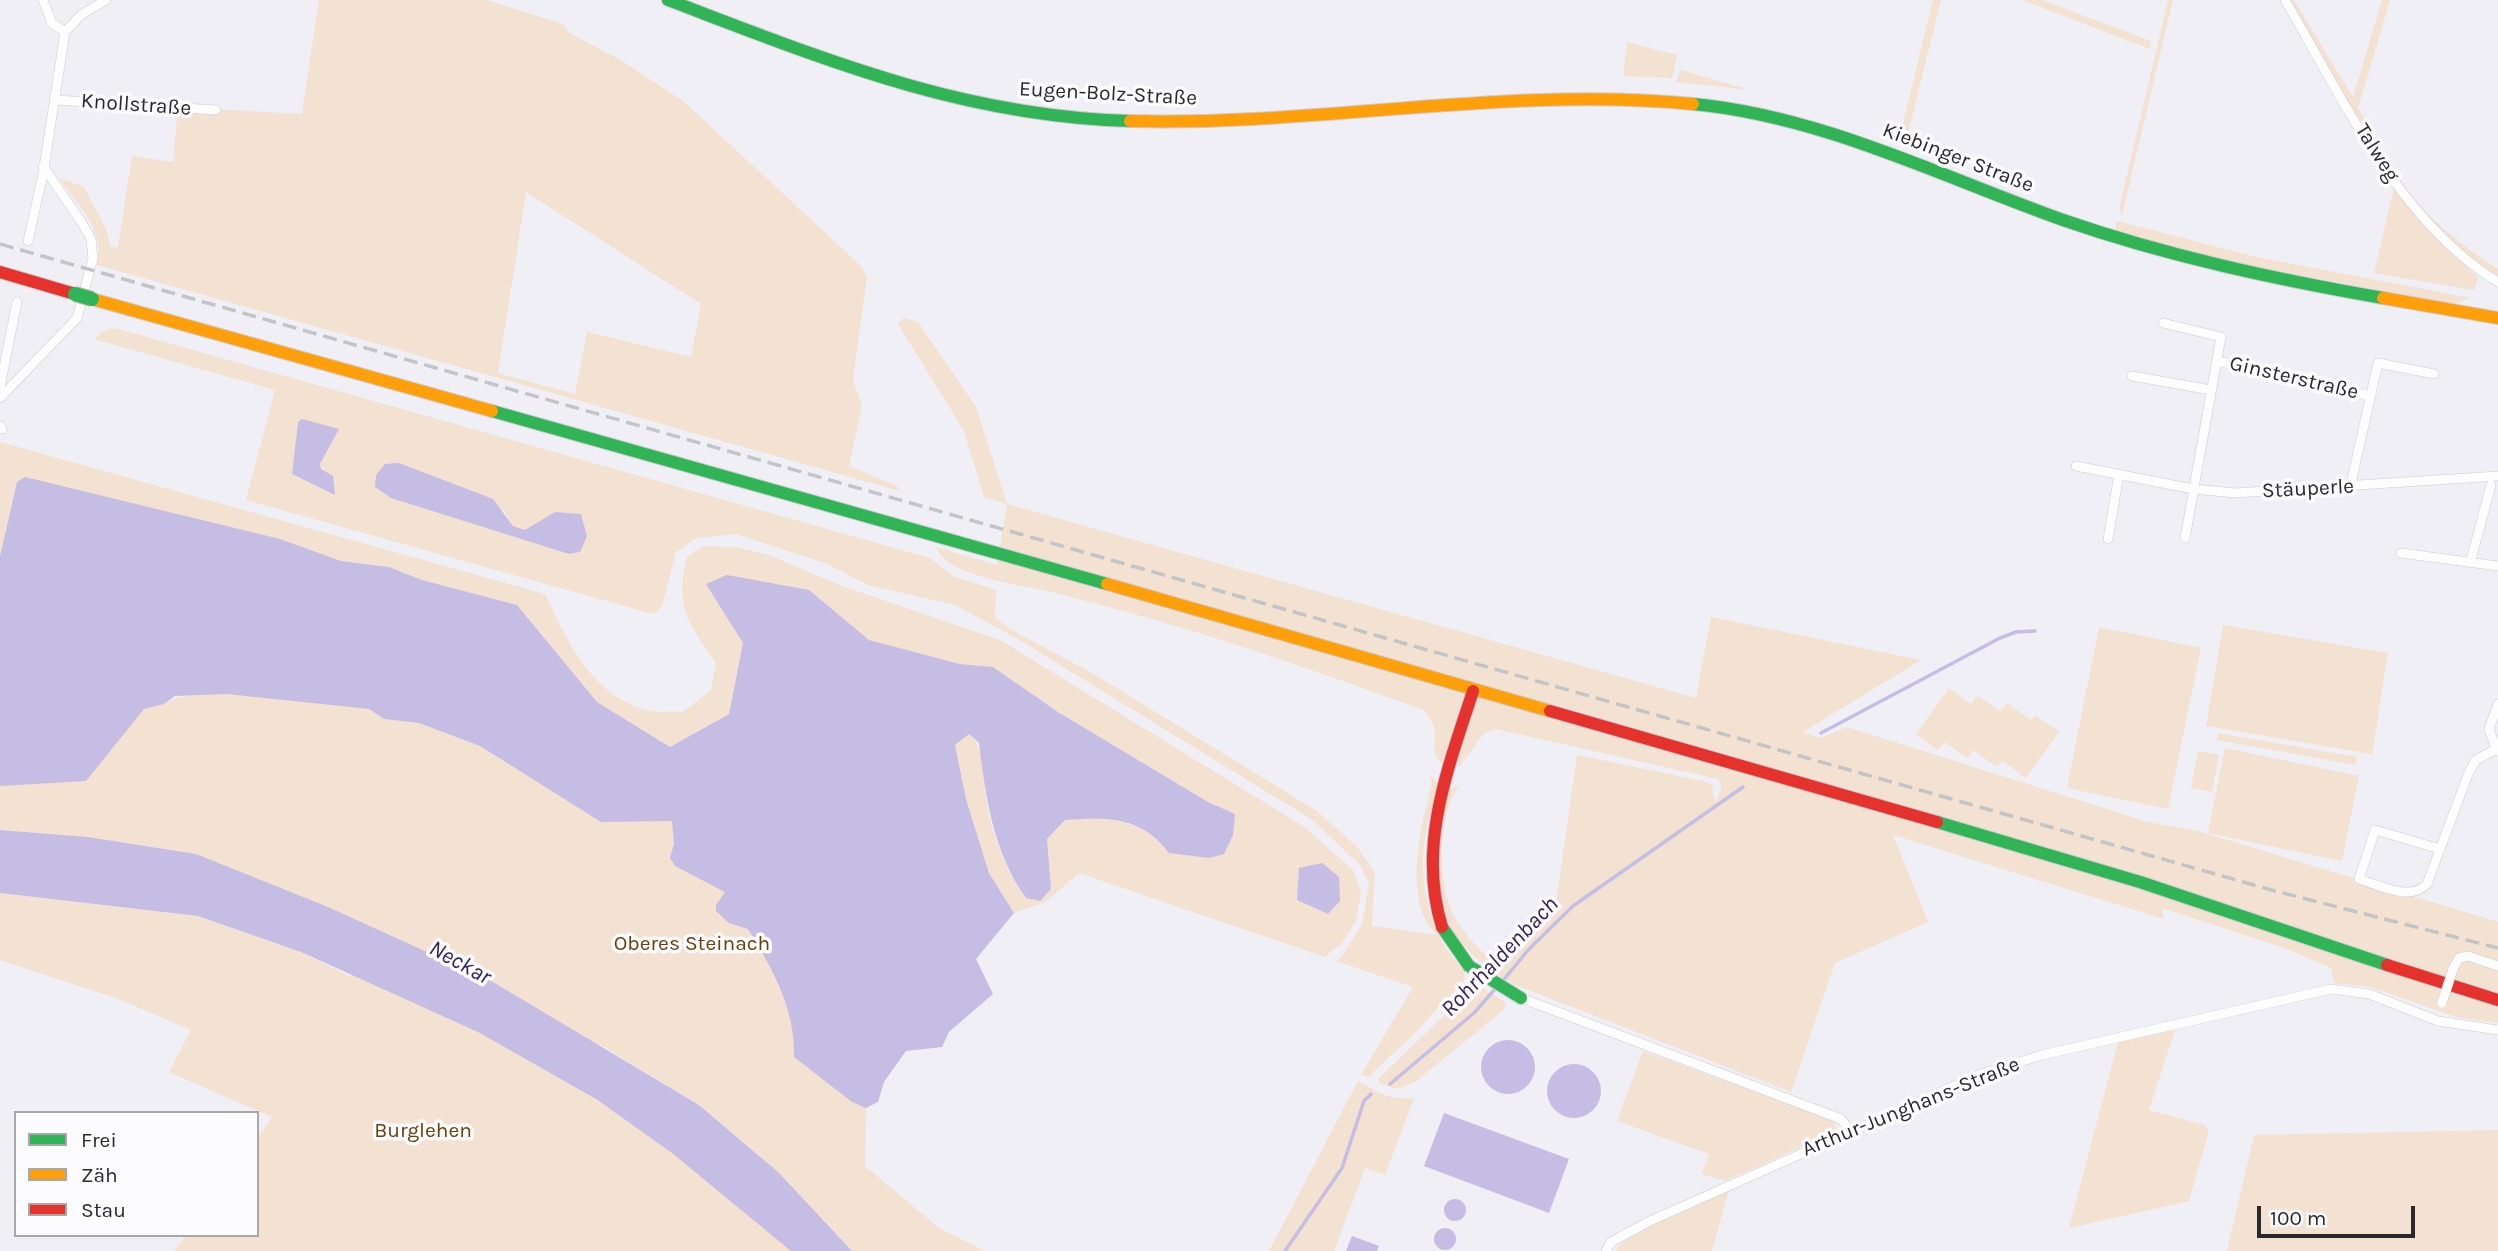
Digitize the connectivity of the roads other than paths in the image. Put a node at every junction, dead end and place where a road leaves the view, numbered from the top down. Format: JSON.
{"nodes":[{"id":1,"x":43,"y":0,"type":"edge"},
{"id":2,"x":106,"y":0,"type":"edge"},
{"id":3,"x":668,"y":0,"type":"edge"},
{"id":4,"x":2285,"y":0,"type":"edge"},
{"id":5,"x":65,"y":32,"type":"junction"},
{"id":6,"x":55,"y":100,"type":"junction"},
{"id":7,"x":216,"y":110,"type":"dead end"},
{"id":8,"x":1395,"y":110,"type":"joint"},
{"id":9,"x":43,"y":166,"type":"junction"},
{"id":10,"x":28,"y":241,"type":"dead end"},
{"id":11,"x":0,"y":272,"type":"edge"},
{"id":12,"x":2498,"y":282,"type":"edge"},
{"id":13,"x":17,"y":302,"type":"dead end"},
{"id":14,"x":2498,"y":318,"type":"edge"},
{"id":15,"x":2163,"y":323,"type":"dead end"},
{"id":16,"x":2217,"y":361,"type":"junction"},
{"id":17,"x":2434,"y":374,"type":"dead end"},
{"id":18,"x":2132,"y":376,"type":"dead end"},
{"id":19,"x":0,"y":387,"type":"edge"},
{"id":20,"x":2211,"y":390,"type":"junction"},
{"id":21,"x":2370,"y":396,"type":"junction"},
{"id":22,"x":0,"y":398,"type":"edge"},
{"id":23,"x":2076,"y":466,"type":"dead end"},
{"id":24,"x":2119,"y":474,"type":"junction"},
{"id":25,"x":2498,"y":476,"type":"edge"},
{"id":26,"x":2491,"y":485,"type":"dead end"},
{"id":27,"x":2350,"y":488,"type":"junction"},
{"id":28,"x":2193,"y":489,"type":"junction"},
{"id":29,"x":2185,"y":538,"type":"dead end"},
{"id":30,"x":2108,"y":539,"type":"dead end"},
{"id":31,"x":2401,"y":553,"type":"dead end"},
{"id":32,"x":2471,"y":560,"type":"junction"},
{"id":33,"x":2498,"y":566,"type":"edge"},
{"id":34,"x":1473,"y":691,"type":"junction"},
{"id":35,"x":2498,"y":704,"type":"edge"},
{"id":36,"x":2497,"y":750,"type":"edge"},
{"id":37,"x":2440,"y":849,"type":"junction"},
{"id":38,"x":2498,"y":966,"type":"edge"},
{"id":39,"x":1516,"y":995,"type":"joint"},
{"id":40,"x":2498,"y":1000,"type":"edge"},
{"id":41,"x":2438,"y":1021,"type":"junction"},
{"id":42,"x":2498,"y":1030,"type":"edge"},
{"id":43,"x":1850,"y":1130,"type":"junction"},
{"id":44,"x":1606,"y":1251,"type":"edge"}],
"edges":[{"from":1,"to":5,"type":"street"},
{"from":2,"to":5,"type":"street"},
{"from":3,"to":8,"type":"main road","name":"Eugen-Bolz-Straße"},
{"from":4,"to":12,"type":"street","name":"Talweg"},
{"from":5,"to":6,"type":"street","name":"Knollstraße"},
{"from":6,"to":7,"type":"street","name":"Knollstraße"},
{"from":6,"to":9,"type":"street","name":"Knollstraße"},
{"from":8,"to":14,"type":"main road","name":"Kiebinger Straße"},
{"from":9,"to":10,"type":"street","name":"Knollstraße"},
{"from":9,"to":22,"type":"street"},
{"from":11,"to":34,"type":"main road","bridge":true},
{"from":13,"to":19,"type":"street"},
{"from":15,"to":16,"type":"street"},
{"from":16,"to":20,"type":"street"},
{"from":16,"to":21,"type":"street","name":"Ginsterstraße"},
{"from":17,"to":21,"type":"street"},
{"from":18,"to":20,"type":"street"},
{"from":20,"to":28,"type":"street"},
{"from":21,"to":27,"type":"street"},
{"from":23,"to":24,"type":"street","name":"Stäuperle"},
{"from":24,"to":28,"type":"street","name":"Stäuperle"},
{"from":24,"to":30,"type":"street"},
{"from":25,"to":27,"type":"street","name":"Stäuperle"},
{"from":26,"to":32,"type":"street"},
{"from":27,"to":28,"type":"street","name":"Stäuperle"},
{"from":28,"to":29,"type":"street"},
{"from":31,"to":32,"type":"street"},
{"from":32,"to":33,"type":"street"},
{"from":34,"to":39,"type":"main road"},
{"from":34,"to":40,"type":"main road"},
{"from":35,"to":36,"type":"street"},
{"from":36,"to":37,"type":"street"},
{"from":37,"to":37,"type":"street"},
{"from":38,"to":41,"type":"street","bridge":true},
{"from":39,"to":43,"type":"street"},
{"from":41,"to":42,"type":"street","name":"Arthur-Junghans-Straße"},
{"from":41,"to":43,"type":"street","name":"Arthur-Junghans-Straße"},
{"from":43,"to":44,"type":"street","name":"Arthur-Junghans-Straße"}]}
